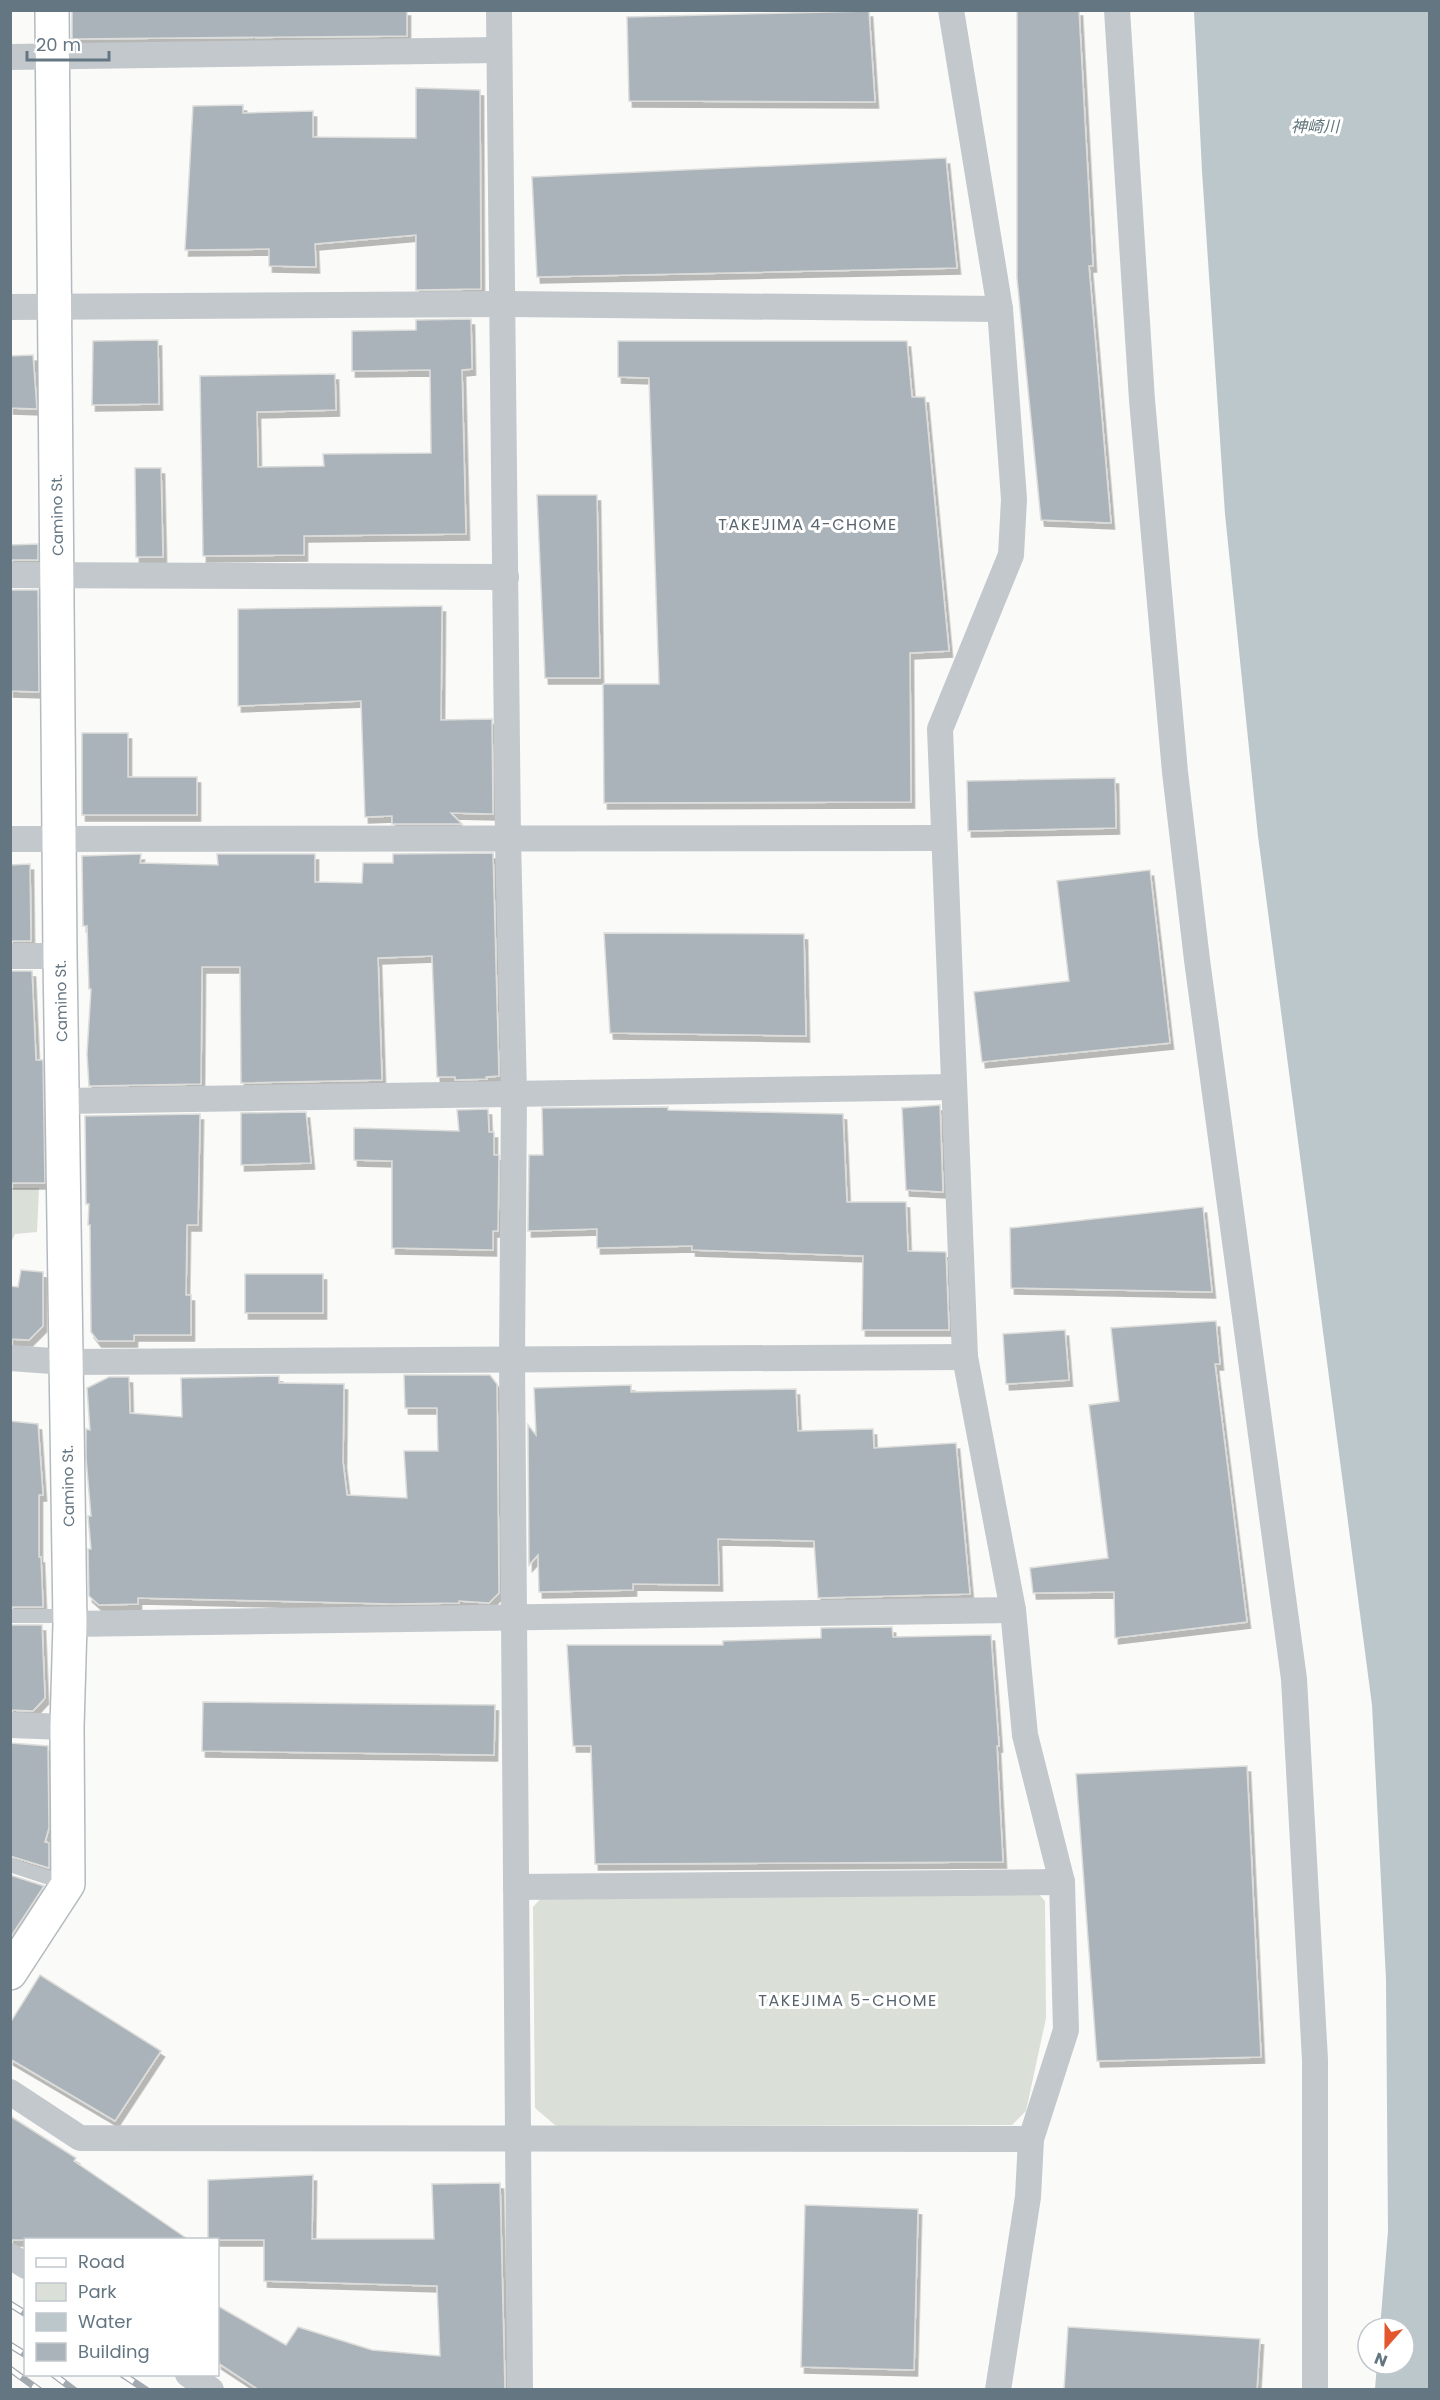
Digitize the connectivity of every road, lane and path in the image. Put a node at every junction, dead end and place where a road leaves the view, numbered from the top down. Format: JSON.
{"nodes":[{"id":1,"x":52,"y":10,"type":"edge"},
{"id":2,"x":499,"y":10,"type":"edge"},
{"id":3,"x":951,"y":10,"type":"edge"},
{"id":4,"x":1117,"y":10,"type":"edge"},
{"id":5,"x":499,"y":50,"type":"junction"},
{"id":6,"x":10,"y":57,"type":"edge"},
{"id":7,"x":52,"y":57,"type":"junction"},
{"id":8,"x":502,"y":304,"type":"junction"},
{"id":9,"x":10,"y":307,"type":"edge"},
{"id":10,"x":55,"y":307,"type":"junction"},
{"id":11,"x":1000,"y":309,"type":"junction"},
{"id":12,"x":58,"y":574,"type":"junction"},
{"id":13,"x":10,"y":575,"type":"edge"},
{"id":14,"x":506,"y":577,"type":"junction"},
{"id":15,"x":508,"y":838,"type":"junction"},
{"id":16,"x":944,"y":838,"type":"junction"},
{"id":17,"x":10,"y":839,"type":"edge"},
{"id":18,"x":59,"y":839,"type":"junction"},
{"id":19,"x":10,"y":956,"type":"edge"},
{"id":20,"x":60,"y":956,"type":"junction"},
{"id":21,"x":954,"y":1087,"type":"junction"},
{"id":22,"x":514,"y":1094,"type":"junction"},
{"id":23,"x":63,"y":1101,"type":"junction"},
{"id":24,"x":965,"y":1357,"type":"junction"},
{"id":25,"x":10,"y":1358,"type":"edge"},
{"id":26,"x":512,"y":1360,"type":"junction"},
{"id":27,"x":66,"y":1362,"type":"junction"},
{"id":28,"x":1013,"y":1610,"type":"junction"},
{"id":29,"x":10,"y":1616,"type":"edge"},
{"id":30,"x":514,"y":1617,"type":"junction"},
{"id":31,"x":69,"y":1620,"type":"junction"},
{"id":32,"x":10,"y":1725,"type":"edge"},
{"id":33,"x":67,"y":1727,"type":"junction"},
{"id":34,"x":10,"y":1865,"type":"edge"},
{"id":35,"x":1062,"y":1882,"type":"junction"},
{"id":36,"x":68,"y":1884,"type":"junction"},
{"id":37,"x":516,"y":1887,"type":"junction"},
{"id":38,"x":10,"y":1973,"type":"edge"},
{"id":39,"x":10,"y":2092,"type":"edge"},
{"id":40,"x":518,"y":2139,"type":"junction"},
{"id":41,"x":1031,"y":2139,"type":"junction"},
{"id":42,"x":10,"y":2256,"type":"edge"},
{"id":43,"x":24,"y":2265,"type":"edge"},
{"id":44,"x":191,"y":2376,"type":"edge"},
{"id":45,"x":211,"y":2390,"type":"edge"},
{"id":46,"x":520,"y":2390,"type":"edge"},
{"id":47,"x":998,"y":2390,"type":"edge"},
{"id":48,"x":1315,"y":2390,"type":"edge"}],
"edges":[{"from":1,"to":7,"type":"street","name":"Camino St."},
{"from":2,"to":5,"type":"street"},
{"from":3,"to":11,"type":"street"},
{"from":4,"to":48,"type":"street"},
{"from":5,"to":7,"type":"street"},
{"from":5,"to":8,"type":"street"},
{"from":6,"to":7,"type":"street"},
{"from":7,"to":10,"type":"street","name":"Camino St."},
{"from":8,"to":10,"type":"street"},
{"from":8,"to":11,"type":"street"},
{"from":8,"to":14,"type":"street"},
{"from":9,"to":10,"type":"street"},
{"from":10,"to":12,"type":"street","name":"Camino St."},
{"from":11,"to":16,"type":"street"},
{"from":12,"to":13,"type":"street"},
{"from":12,"to":14,"type":"street"},
{"from":12,"to":18,"type":"street","name":"Camino St."},
{"from":14,"to":15,"type":"street"},
{"from":15,"to":16,"type":"street"},
{"from":15,"to":18,"type":"street"},
{"from":15,"to":22,"type":"street"},
{"from":16,"to":21,"type":"street"},
{"from":17,"to":18,"type":"street"},
{"from":18,"to":20,"type":"street","name":"Camino St."},
{"from":19,"to":20,"type":"street"},
{"from":20,"to":23,"type":"street","name":"Camino St."},
{"from":21,"to":22,"type":"street"},
{"from":21,"to":24,"type":"street"},
{"from":22,"to":23,"type":"street"},
{"from":22,"to":26,"type":"street"},
{"from":23,"to":27,"type":"street","name":"Camino St."},
{"from":24,"to":26,"type":"street"},
{"from":24,"to":28,"type":"street"},
{"from":25,"to":27,"type":"street"},
{"from":26,"to":27,"type":"street"},
{"from":26,"to":30,"type":"street"},
{"from":27,"to":31,"type":"street","name":"Camino St."},
{"from":28,"to":30,"type":"street"},
{"from":28,"to":35,"type":"street"},
{"from":29,"to":31,"type":"lane"},
{"from":30,"to":31,"type":"street"},
{"from":30,"to":37,"type":"street"},
{"from":31,"to":33,"type":"street","name":"Camino St."},
{"from":32,"to":33,"type":"street"},
{"from":33,"to":36,"type":"street","name":"Camino St."},
{"from":34,"to":36,"type":"lane"},
{"from":35,"to":37,"type":"street"},
{"from":35,"to":41,"type":"street"},
{"from":36,"to":38,"type":"street"},
{"from":37,"to":40,"type":"street"},
{"from":39,"to":40,"type":"street"},
{"from":40,"to":41,"type":"street"},
{"from":40,"to":46,"type":"street"},
{"from":41,"to":47,"type":"street"},
{"from":42,"to":43,"type":"street"},
{"from":44,"to":45,"type":"street"}]}
